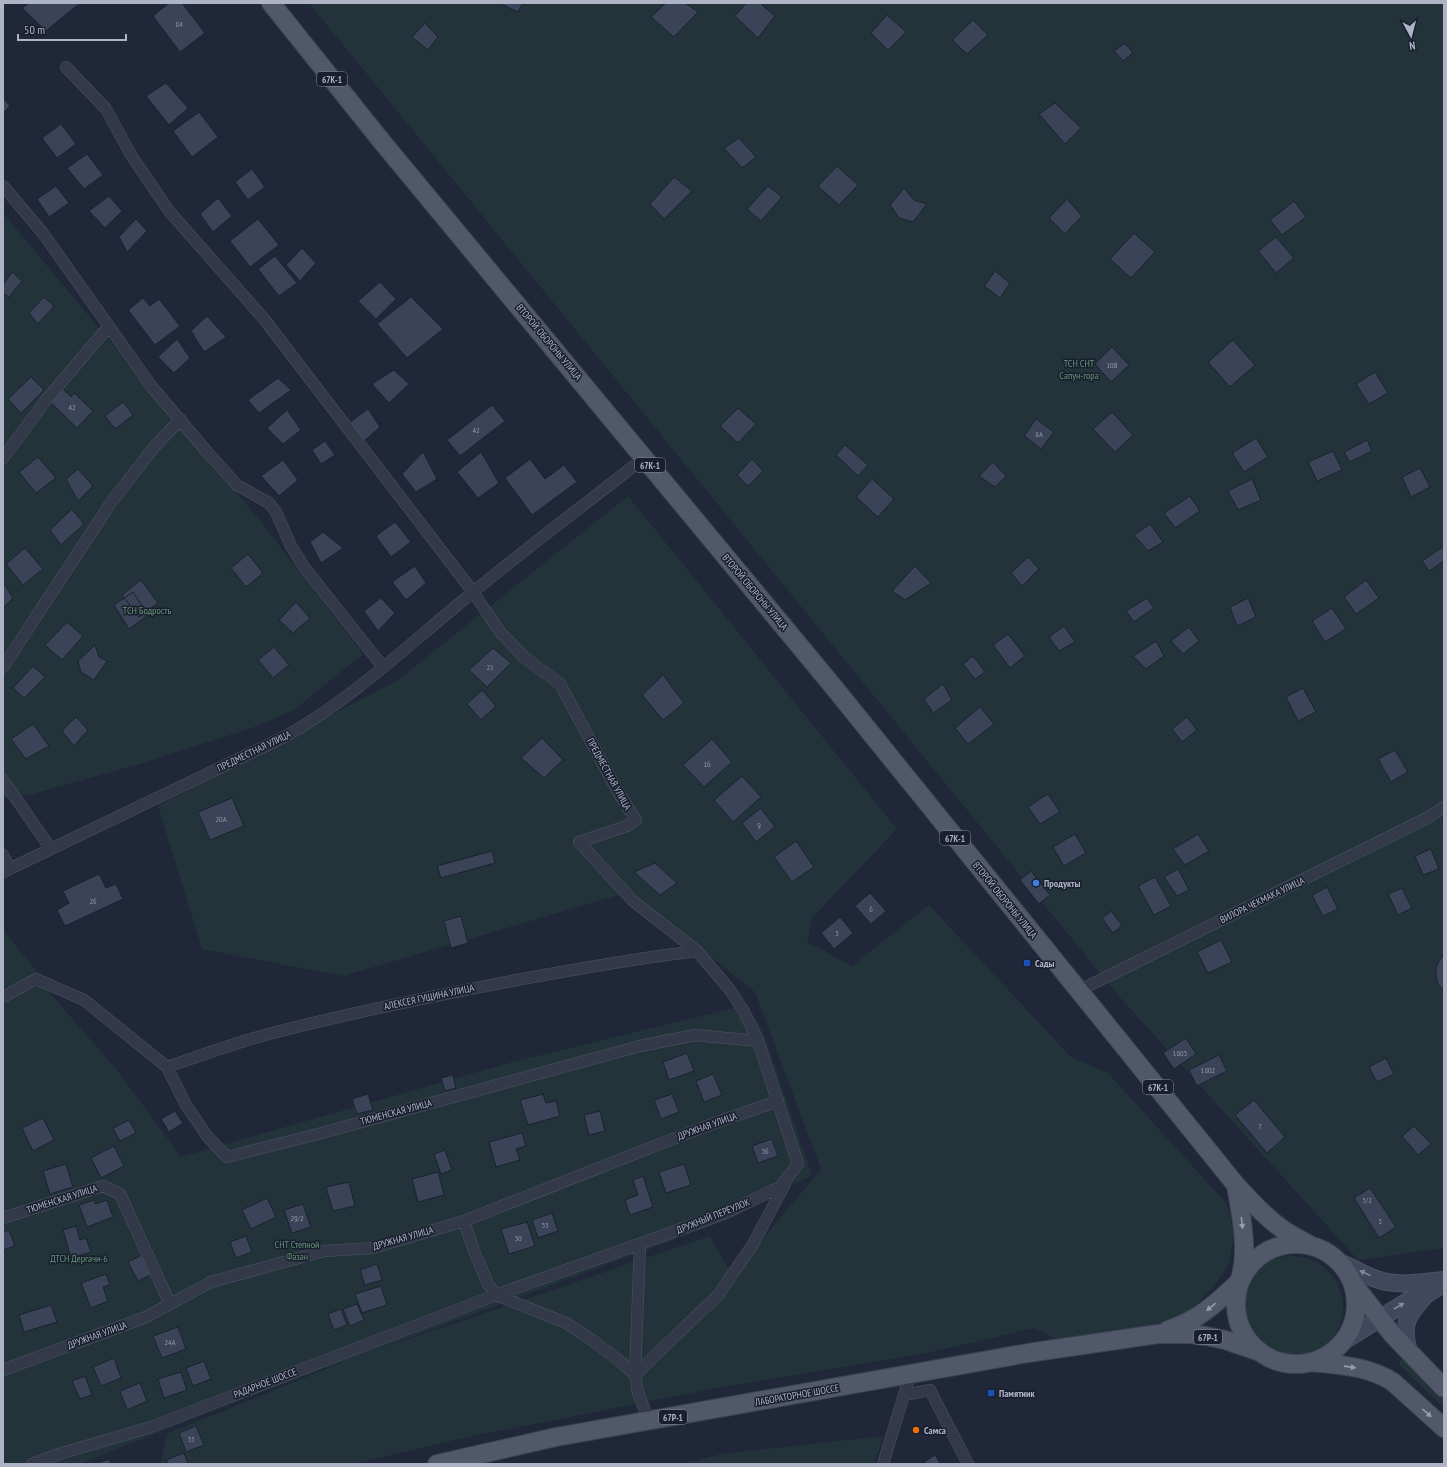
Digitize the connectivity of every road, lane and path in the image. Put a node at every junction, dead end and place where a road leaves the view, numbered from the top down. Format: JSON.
{"nodes":[{"id":1,"x":271,"y":3,"type":"edge"},
{"id":2,"x":66,"y":67,"type":"dead end"},
{"id":3,"x":3,"y":186,"type":"edge"},
{"id":4,"x":110,"y":326,"type":"junction"},
{"id":5,"x":181,"y":419,"type":"junction"},
{"id":6,"x":3,"y":458,"type":"edge"},
{"id":7,"x":644,"y":458,"type":"junction"},
{"id":8,"x":473,"y":592,"type":"junction"},
{"id":9,"x":3,"y":667,"type":"edge"},
{"id":10,"x":383,"y":667,"type":"junction"},
{"id":11,"x":3,"y":780,"type":"edge"},
{"id":12,"x":1444,"y":807,"type":"edge"},
{"id":13,"x":51,"y":849,"type":"junction"},
{"id":14,"x":3,"y":855,"type":"edge"},
{"id":15,"x":6,"y":870,"type":"edge"},
{"id":16,"x":697,"y":952,"type":"junction"},
{"id":17,"x":1078,"y":990,"type":"junction"},
{"id":18,"x":3,"y":997,"type":"edge"},
{"id":19,"x":758,"y":1041,"type":"junction"},
{"id":20,"x":167,"y":1067,"type":"junction"},
{"id":21,"x":778,"y":1101,"type":"junction"},
{"id":22,"x":789,"y":1176,"type":"junction"},
{"id":23,"x":1236,"y":1185,"type":"junction"},
{"id":24,"x":3,"y":1218,"type":"edge"},
{"id":25,"x":464,"y":1221,"type":"junction"},
{"id":26,"x":640,"y":1244,"type":"junction"},
{"id":27,"x":1310,"y":1245,"type":"junction"},
{"id":28,"x":1339,"y":1262,"type":"junction"},
{"id":29,"x":1444,"y":1280,"type":"edge"},
{"id":30,"x":1239,"y":1281,"type":"junction"},
{"id":31,"x":1444,"y":1283,"type":"edge"},
{"id":32,"x":1354,"y":1285,"type":"junction"},
{"id":33,"x":1429,"y":1293,"type":"junction"},
{"id":34,"x":496,"y":1295,"type":"junction"},
{"id":35,"x":170,"y":1304,"type":"junction"},
{"id":36,"x":1379,"y":1318,"type":"junction"},
{"id":37,"x":1158,"y":1334,"type":"junction"},
{"id":38,"x":1342,"y":1342,"type":"junction"},
{"id":39,"x":1257,"y":1350,"type":"junction"},
{"id":40,"x":1409,"y":1352,"type":"junction"},
{"id":41,"x":1311,"y":1362,"type":"junction"},
{"id":42,"x":3,"y":1370,"type":"edge"},
{"id":43,"x":635,"y":1374,"type":"junction"},
{"id":44,"x":910,"y":1374,"type":"junction"},
{"id":45,"x":1444,"y":1388,"type":"edge"},
{"id":46,"x":904,"y":1395,"type":"junction"},
{"id":47,"x":649,"y":1421,"type":"junction"},
{"id":48,"x":1444,"y":1428,"type":"edge"},
{"id":49,"x":32,"y":1464,"type":"edge"},
{"id":50,"x":437,"y":1464,"type":"edge"},
{"id":51,"x":883,"y":1464,"type":"edge"},
{"id":52,"x":968,"y":1464,"type":"edge"}],
"edges":[{"from":1,"to":7,"type":"main road","name":"ВТОРОЙ ОБОРОНЫ УЛИЦА","number":"67К-1"},
{"from":2,"to":8,"type":"street"},
{"from":3,"to":4,"type":"street"},
{"from":4,"to":5,"type":"street"},
{"from":4,"to":6,"type":"street"},
{"from":5,"to":9,"type":"street"},
{"from":5,"to":10,"type":"street"},
{"from":7,"to":8,"type":"street","name":"ПРЕДМЕСТНАЯ УЛИЦА"},
{"from":7,"to":17,"type":"main road","name":"ВТОРОЙ ОБОРОНЫ УЛИЦА","number":"67К-1"},
{"from":8,"to":10,"type":"street","name":"ПРЕДМЕСТНАЯ УЛИЦА"},
{"from":8,"to":16,"type":"street","name":"ПРЕДМЕСТНАЯ УЛИЦА"},
{"from":10,"to":13,"type":"street","name":"ПРЕДМЕСТНАЯ УЛИЦА"},
{"from":11,"to":13,"type":"street"},
{"from":12,"to":17,"type":"street","name":"ВИЛОРА ЧЕКМАКА УЛИЦА"},
{"from":13,"to":15,"type":"street","name":"ПРЕДМЕСТНАЯ УЛИЦА"},
{"from":14,"to":15,"type":"street","name":"ПРЕДМЕСТНАЯ УЛИЦА"},
{"from":16,"to":19,"type":"street","name":"ПРЕДМЕСТНАЯ УЛИЦА"},
{"from":16,"to":20,"type":"street","name":"АЛЕКСЕЯ ГУЩИНА УЛИЦА"},
{"from":17,"to":23,"type":"main road","name":"ВТОРОЙ ОБОРОНЫ УЛИЦА","number":"67К-1"},
{"from":18,"to":20,"type":"street"},
{"from":19,"to":20,"type":"street","name":"ТЮМЕНСКАЯ УЛИЦА"},
{"from":19,"to":21,"type":"street","name":"ДРУЖНЫЙ ПЕРЕУЛОК"},
{"from":21,"to":22,"type":"street","name":"ДРУЖНЫЙ ПЕРЕУЛОК"},
{"from":21,"to":25,"type":"street","name":"ДРУЖНАЯ УЛИЦА"},
{"from":22,"to":26,"type":"street","name":"ДРУЖНЫЙ ПЕРЕУЛОК"},
{"from":22,"to":43,"type":"street"},
{"from":23,"to":27,"type":"main road","number":"67К-1"},
{"from":23,"to":30,"type":"main road","number":"67К-1","one_way":true},
{"from":24,"to":35,"type":"street","name":"ТЮМЕНСКАЯ УЛИЦА"},
{"from":25,"to":34,"type":"street"},
{"from":25,"to":35,"type":"street","name":"ДРУЖНАЯ УЛИЦА"},
{"from":26,"to":34,"type":"street","name":"ДРУЖНЫЙ ПЕРЕУЛОК"},
{"from":26,"to":43,"type":"street"},
{"from":27,"to":28,"type":"main road","number":"67К-1"},
{"from":27,"to":30,"type":"main road","number":"67К-1"},
{"from":29,"to":28,"type":"main road","number":"67К-1","one_way":true},
{"from":28,"to":32,"type":"main road","number":"67К-1"},
{"from":30,"to":37,"type":"main road","name":"ЛАБОРАТОРНОЕ ШОССЕ","number":"67Р-1","one_way":true},
{"from":30,"to":39,"type":"main road","number":"67К-1"},
{"from":31,"to":33,"type":"main road","number":"67К-1"},
{"from":32,"to":36,"type":"main road"},
{"from":32,"to":38,"type":"main road","number":"67К-1"},
{"from":36,"to":33,"type":"main road","number":"67К-1","one_way":true},
{"from":33,"to":40,"type":"main road"},
{"from":34,"to":43,"type":"street"},
{"from":34,"to":49,"type":"street","name":"РАДАРНОЕ ШОССЕ"},
{"from":35,"to":42,"type":"street","name":"ДРУЖНАЯ УЛИЦА"},
{"from":36,"to":38,"type":"main road","number":"67К-1"},
{"from":36,"to":40,"type":"main road"},
{"from":37,"to":39,"type":"main road","name":"ЛАБОРАТОРНОЕ ШОССЕ","number":"67Р-1"},
{"from":37,"to":44,"type":"main road","name":"ЛАБОРАТОРНОЕ ШОССЕ","number":"67Р-1"},
{"from":38,"to":41,"type":"main road","number":"67К-1"},
{"from":39,"to":41,"type":"main road","number":"67К-1"},
{"from":40,"to":45,"type":"main road"},
{"from":41,"to":48,"type":"main road","one_way":true},
{"from":43,"to":47,"type":"street"},
{"from":44,"to":46,"type":"street"},
{"from":44,"to":47,"type":"main road","name":"ЛАБОРАТОРНОЕ ШОССЕ","number":"67Р-1"},
{"from":46,"to":51,"type":"street"},
{"from":46,"to":52,"type":"street"},
{"from":47,"to":50,"type":"main road","name":"ЛАБОРАТОРНОЕ ШОССЕ","number":"67Р-1"}]}
